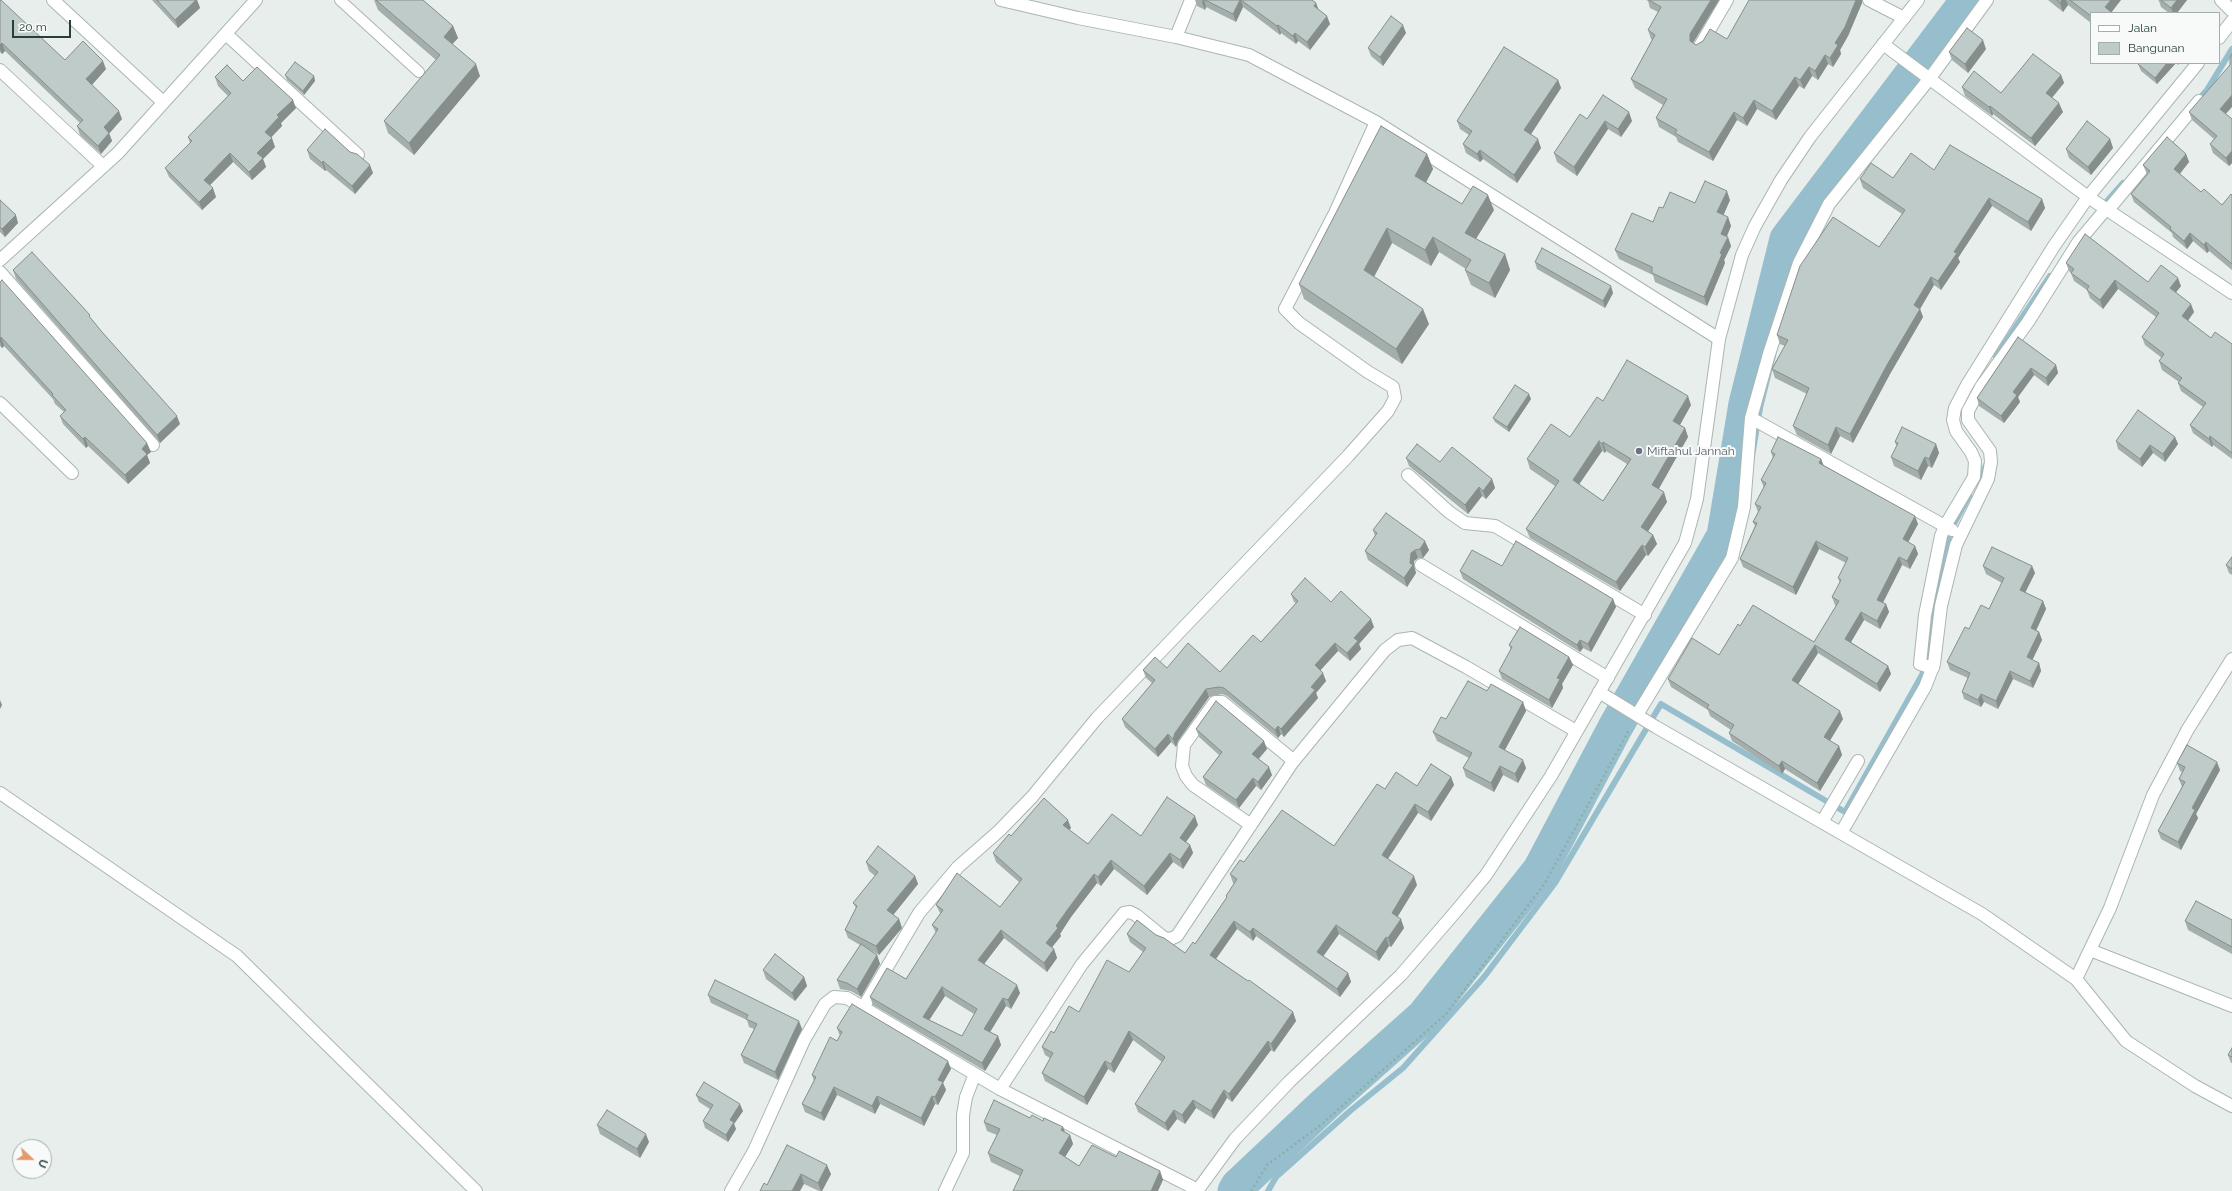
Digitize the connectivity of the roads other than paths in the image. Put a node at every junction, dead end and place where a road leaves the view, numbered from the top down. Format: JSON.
{"nodes":[{"id":1,"x":53,"y":0,"type":"edge"},
{"id":2,"x":256,"y":0,"type":"edge"},
{"id":3,"x":340,"y":0,"type":"edge"},
{"id":4,"x":1191,"y":0,"type":"edge"},
{"id":5,"x":1727,"y":0,"type":"edge"},
{"id":6,"x":1869,"y":0,"type":"edge"},
{"id":7,"x":1918,"y":0,"type":"edge"},
{"id":8,"x":1987,"y":0,"type":"edge"},
{"id":9,"x":2221,"y":0,"type":"edge"},
{"id":10,"x":1009,"y":1,"type":"edge"},
{"id":11,"x":2232,"y":11,"type":"edge"},
{"id":12,"x":1904,"y":18,"type":"junction"},
{"id":13,"x":2232,"y":21,"type":"edge"},
{"id":14,"x":226,"y":34,"type":"junction"},
{"id":15,"x":1176,"y":37,"type":"junction"},
{"id":16,"x":2220,"y":37,"type":"edge"},
{"id":17,"x":1883,"y":44,"type":"junction"},
{"id":18,"x":1700,"y":46,"type":"edge"},
{"id":19,"x":2197,"y":64,"type":"edge"},
{"id":20,"x":0,"y":70,"type":"edge"},
{"id":21,"x":419,"y":72,"type":"dead end"},
{"id":22,"x":1930,"y":78,"type":"junction"},
{"id":23,"x":2207,"y":92,"type":"edge"},
{"id":24,"x":163,"y":102,"type":"junction"},
{"id":25,"x":1376,"y":122,"type":"junction"},
{"id":26,"x":358,"y":155,"type":"edge"},
{"id":27,"x":103,"y":166,"type":"junction"},
{"id":28,"x":2090,"y":198,"type":"junction"},
{"id":29,"x":2105,"y":209,"type":"junction"},
{"id":30,"x":0,"y":260,"type":"edge"},
{"id":31,"x":0,"y":272,"type":"edge"},
{"id":32,"x":2232,"y":293,"type":"edge"},
{"id":33,"x":1719,"y":340,"type":"junction"},
{"id":34,"x":0,"y":403,"type":"edge"},
{"id":35,"x":1751,"y":418,"type":"junction"},
{"id":36,"x":153,"y":445,"type":"dead end"},
{"id":37,"x":72,"y":473,"type":"dead end"},
{"id":38,"x":1408,"y":475,"type":"dead end"},
{"id":39,"x":1952,"y":530,"type":"junction"},
{"id":40,"x":1421,"y":565,"type":"dead end"},
{"id":41,"x":1645,"y":615,"type":"junction"},
{"id":42,"x":2232,"y":659,"type":"edge"},
{"id":43,"x":1928,"y":667,"type":"junction"},
{"id":44,"x":1608,"y":678,"type":"junction"},
{"id":45,"x":1604,"y":695,"type":"junction"},
{"id":46,"x":1638,"y":716,"type":"junction"},
{"id":47,"x":1576,"y":731,"type":"junction"},
{"id":48,"x":1294,"y":761,"type":"junction"},
{"id":49,"x":1858,"y":761,"type":"dead end"},
{"id":50,"x":0,"y":793,"type":"edge"},
{"id":51,"x":1822,"y":822,"type":"junction"},
{"id":52,"x":1251,"y":825,"type":"junction"},
{"id":53,"x":1841,"y":833,"type":"junction"},
{"id":54,"x":2090,"y":950,"type":"junction"},
{"id":55,"x":2076,"y":979,"type":"junction"},
{"id":56,"x":2232,"y":1006,"type":"edge"},
{"id":57,"x":864,"y":1008,"type":"junction"},
{"id":58,"x":975,"y":1074,"type":"junction"},
{"id":59,"x":1000,"y":1089,"type":"junction"},
{"id":60,"x":2232,"y":1106,"type":"edge"},
{"id":61,"x":476,"y":1191,"type":"edge"},
{"id":62,"x":731,"y":1191,"type":"edge"},
{"id":63,"x":945,"y":1191,"type":"edge"},
{"id":64,"x":1198,"y":1191,"type":"edge"}],
"edges":[{"from":1,"to":24,"type":"street"},
{"from":2,"to":14,"type":"street"},
{"from":3,"to":21,"type":"lane"},
{"from":4,"to":15,"type":"street"},
{"from":5,"to":18,"type":"street"},
{"from":6,"to":12,"type":"street"},
{"from":7,"to":12,"type":"street"},
{"from":8,"to":22,"type":"street"},
{"from":9,"to":11,"type":"street"},
{"from":10,"to":15,"type":"street"},
{"from":12,"to":17,"type":"street"},
{"from":13,"to":16,"type":"street"},
{"from":14,"to":24,"type":"street"},
{"from":14,"to":26,"type":"street"},
{"from":15,"to":25,"type":"street"},
{"from":17,"to":22,"type":"street"},
{"from":17,"to":33,"type":"street"},
{"from":19,"to":28,"type":"street"},
{"from":20,"to":27,"type":"street"},
{"from":22,"to":28,"type":"street"},
{"from":22,"to":35,"type":"street"},
{"from":23,"to":29,"type":"street"},
{"from":24,"to":27,"type":"street"},
{"from":25,"to":33,"type":"street"},
{"from":25,"to":57,"type":"street"},
{"from":27,"to":30,"type":"street"},
{"from":28,"to":29,"type":"street"},
{"from":28,"to":39,"type":"street"},
{"from":29,"to":32,"type":"street"},
{"from":29,"to":39,"type":"street"},
{"from":31,"to":36,"type":"street"},
{"from":33,"to":41,"type":"street"},
{"from":34,"to":37,"type":"street"},
{"from":35,"to":39,"type":"street"},
{"from":35,"to":46,"type":"street"},
{"from":38,"to":41,"type":"street"},
{"from":39,"to":43,"type":"street"},
{"from":39,"to":43,"type":"street"},
{"from":40,"to":44,"type":"street"},
{"from":41,"to":44,"type":"street"},
{"from":42,"to":54,"type":"street"},
{"from":43,"to":53,"type":"street"},
{"from":44,"to":45,"type":"street"},
{"from":45,"to":46,"type":"street"},
{"from":45,"to":47,"type":"street"},
{"from":46,"to":51,"type":"street"},
{"from":47,"to":48,"type":"street"},
{"from":47,"to":64,"type":"street"},
{"from":48,"to":52,"type":"street"},
{"from":48,"to":52,"type":"street"},
{"from":49,"to":51,"type":"street"},
{"from":50,"to":61,"type":"street"},
{"from":51,"to":53,"type":"street"},
{"from":52,"to":59,"type":"street"},
{"from":53,"to":55,"type":"street"},
{"from":54,"to":55,"type":"street"},
{"from":54,"to":56,"type":"street"},
{"from":55,"to":60,"type":"street"},
{"from":57,"to":58,"type":"street"},
{"from":57,"to":62,"type":"street"},
{"from":58,"to":59,"type":"street"},
{"from":58,"to":63,"type":"street"},
{"from":59,"to":64,"type":"street"}]}
